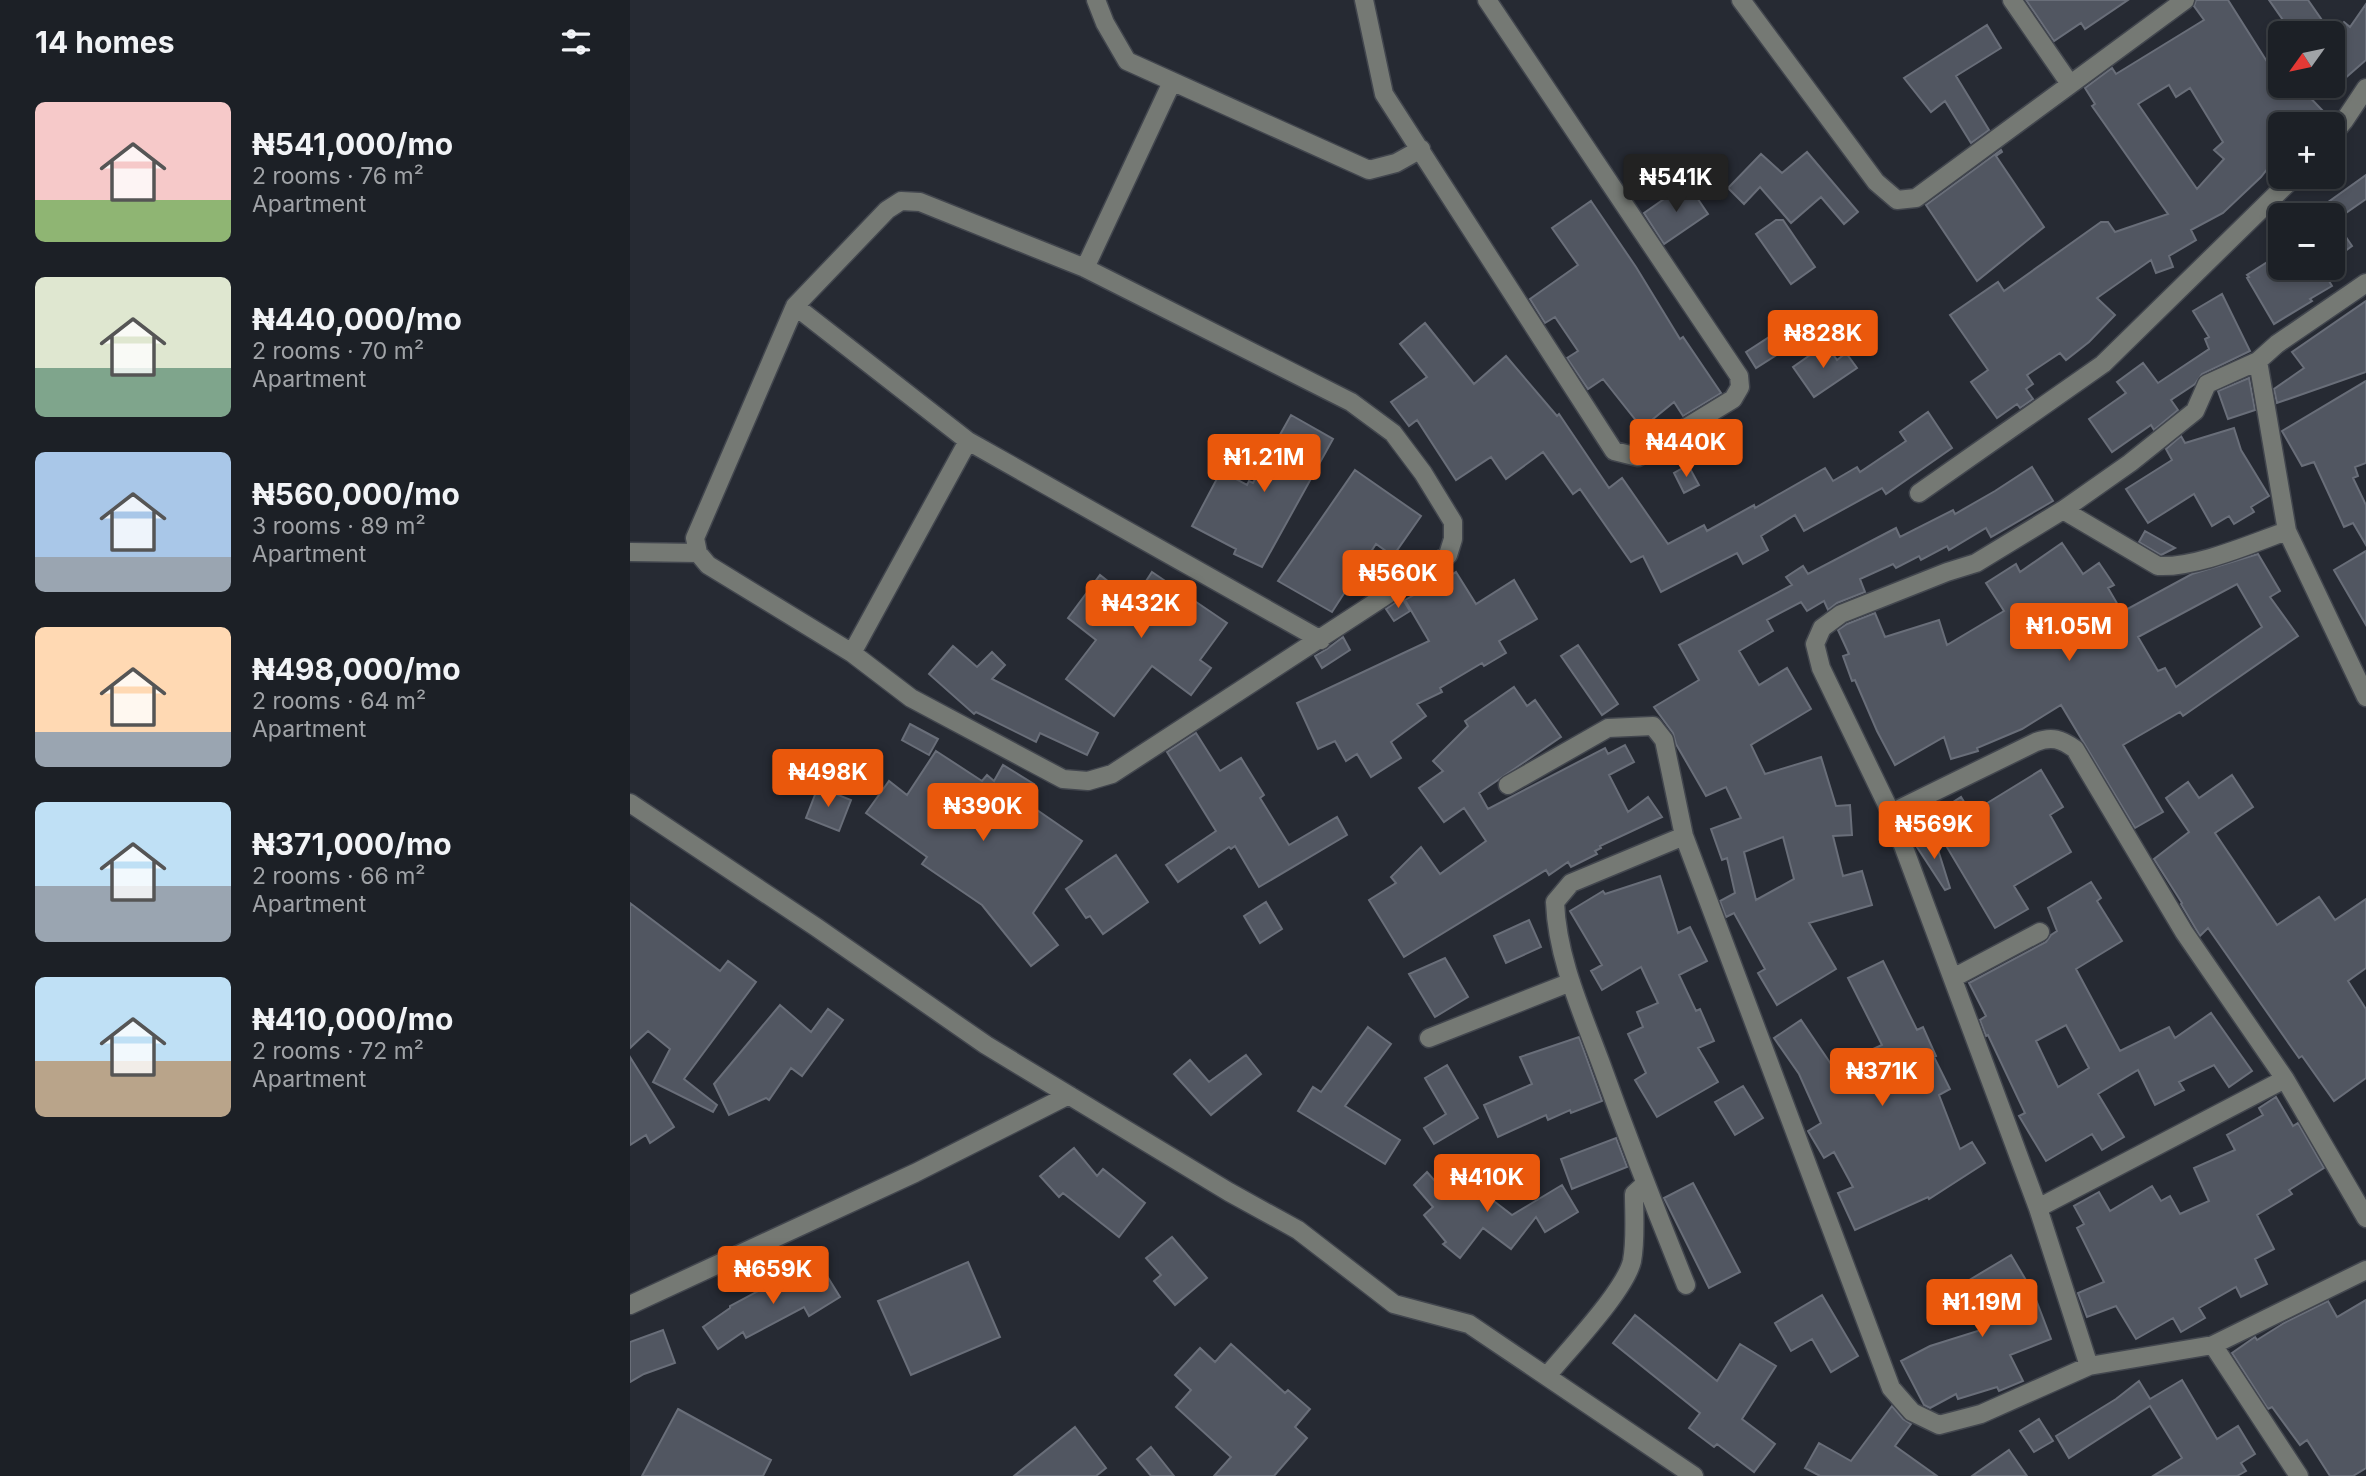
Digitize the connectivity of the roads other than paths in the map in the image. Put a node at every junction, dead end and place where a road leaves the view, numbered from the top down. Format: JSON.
{"nodes":[{"id":1,"x":1096,"y":0,"type":"edge"},
{"id":2,"x":1364,"y":0,"type":"edge"},
{"id":3,"x":1487,"y":0,"type":"edge"},
{"id":4,"x":1741,"y":0,"type":"edge"},
{"id":5,"x":2012,"y":0,"type":"edge"},
{"id":6,"x":2185,"y":0,"type":"edge"},
{"id":7,"x":1172,"y":82,"type":"junction"},
{"id":8,"x":2070,"y":84,"type":"junction"},
{"id":9,"x":2366,"y":88,"type":"edge"},
{"id":10,"x":2345,"y":120,"type":"edge"},
{"id":11,"x":1421,"y":149,"type":"junction"},
{"id":12,"x":2282,"y":189,"type":"edge"},
{"id":13,"x":1085,"y":268,"type":"junction"},
{"id":14,"x":2366,"y":283,"type":"edge"},
{"id":15,"x":795,"y":306,"type":"junction"},
{"id":16,"x":2258,"y":361,"type":"junction"},
{"id":17,"x":968,"y":441,"type":"junction"},
{"id":18,"x":1919,"y":493,"type":"dead end"},
{"id":19,"x":2063,"y":510,"type":"junction"},
{"id":20,"x":2287,"y":531,"type":"junction"},
{"id":21,"x":630,"y":552,"type":"edge"},
{"id":22,"x":698,"y":552,"type":"junction"},
{"id":23,"x":1321,"y":640,"type":"junction"},
{"id":24,"x":852,"y":653,"type":"junction"},
{"id":25,"x":2366,"y":697,"type":"edge"},
{"id":26,"x":1508,"y":785,"type":"dead end"},
{"id":27,"x":630,"y":803,"type":"edge"},
{"id":28,"x":1891,"y":813,"type":"junction"},
{"id":29,"x":1684,"y":835,"type":"junction"},
{"id":30,"x":2040,"y":933,"type":"dead end"},
{"id":31,"x":1953,"y":978,"type":"junction"},
{"id":32,"x":1571,"y":982,"type":"junction"},
{"id":33,"x":1429,"y":1038,"type":"dead end"},
{"id":34,"x":2285,"y":1079,"type":"junction"},
{"id":35,"x":1069,"y":1096,"type":"junction"},
{"id":36,"x":1645,"y":1184,"type":"junction"},
{"id":37,"x":2038,"y":1208,"type":"junction"},
{"id":38,"x":2366,"y":1218,"type":"edge"},
{"id":39,"x":2366,"y":1270,"type":"edge"},
{"id":40,"x":1686,"y":1285,"type":"dead end"},
{"id":41,"x":630,"y":1304,"type":"edge"},
{"id":42,"x":2213,"y":1345,"type":"junction"},
{"id":43,"x":2089,"y":1366,"type":"junction"},
{"id":44,"x":1547,"y":1376,"type":"junction"},
{"id":45,"x":1694,"y":1476,"type":"edge"},
{"id":46,"x":2299,"y":1476,"type":"edge"}],
"edges":[{"from":1,"to":7,"type":"street"},
{"from":2,"to":11,"type":"street"},
{"from":3,"to":11,"type":"street"},
{"from":4,"to":8,"type":"street"},
{"from":5,"to":8,"type":"street"},
{"from":6,"to":8,"type":"street"},
{"from":7,"to":11,"type":"street"},
{"from":7,"to":13,"type":"street"},
{"from":9,"to":10,"type":"street"},
{"from":12,"to":18,"type":"street"},
{"from":13,"to":15,"type":"street"},
{"from":13,"to":23,"type":"street"},
{"from":14,"to":16,"type":"street"},
{"from":15,"to":17,"type":"street"},
{"from":15,"to":22,"type":"street"},
{"from":16,"to":19,"type":"street"},
{"from":16,"to":20,"type":"street"},
{"from":17,"to":23,"type":"street"},
{"from":17,"to":24,"type":"street"},
{"from":19,"to":20,"type":"street"},
{"from":19,"to":28,"type":"street"},
{"from":20,"to":25,"type":"street"},
{"from":21,"to":22,"type":"street"},
{"from":22,"to":24,"type":"street"},
{"from":23,"to":24,"type":"street"},
{"from":26,"to":29,"type":"street"},
{"from":27,"to":35,"type":"street"},
{"from":28,"to":31,"type":"street"},
{"from":28,"to":34,"type":"street"},
{"from":29,"to":32,"type":"street"},
{"from":29,"to":43,"type":"street"},
{"from":30,"to":31,"type":"street"},
{"from":31,"to":37,"type":"street"},
{"from":32,"to":33,"type":"street"},
{"from":32,"to":36,"type":"street"},
{"from":34,"to":37,"type":"street"},
{"from":34,"to":38,"type":"street"},
{"from":35,"to":41,"type":"street"},
{"from":35,"to":44,"type":"street"},
{"from":36,"to":40,"type":"street"},
{"from":36,"to":44,"type":"street"},
{"from":37,"to":43,"type":"street"},
{"from":39,"to":42,"type":"street"},
{"from":42,"to":43,"type":"street"},
{"from":42,"to":46,"type":"street"},
{"from":44,"to":45,"type":"street"}]}
